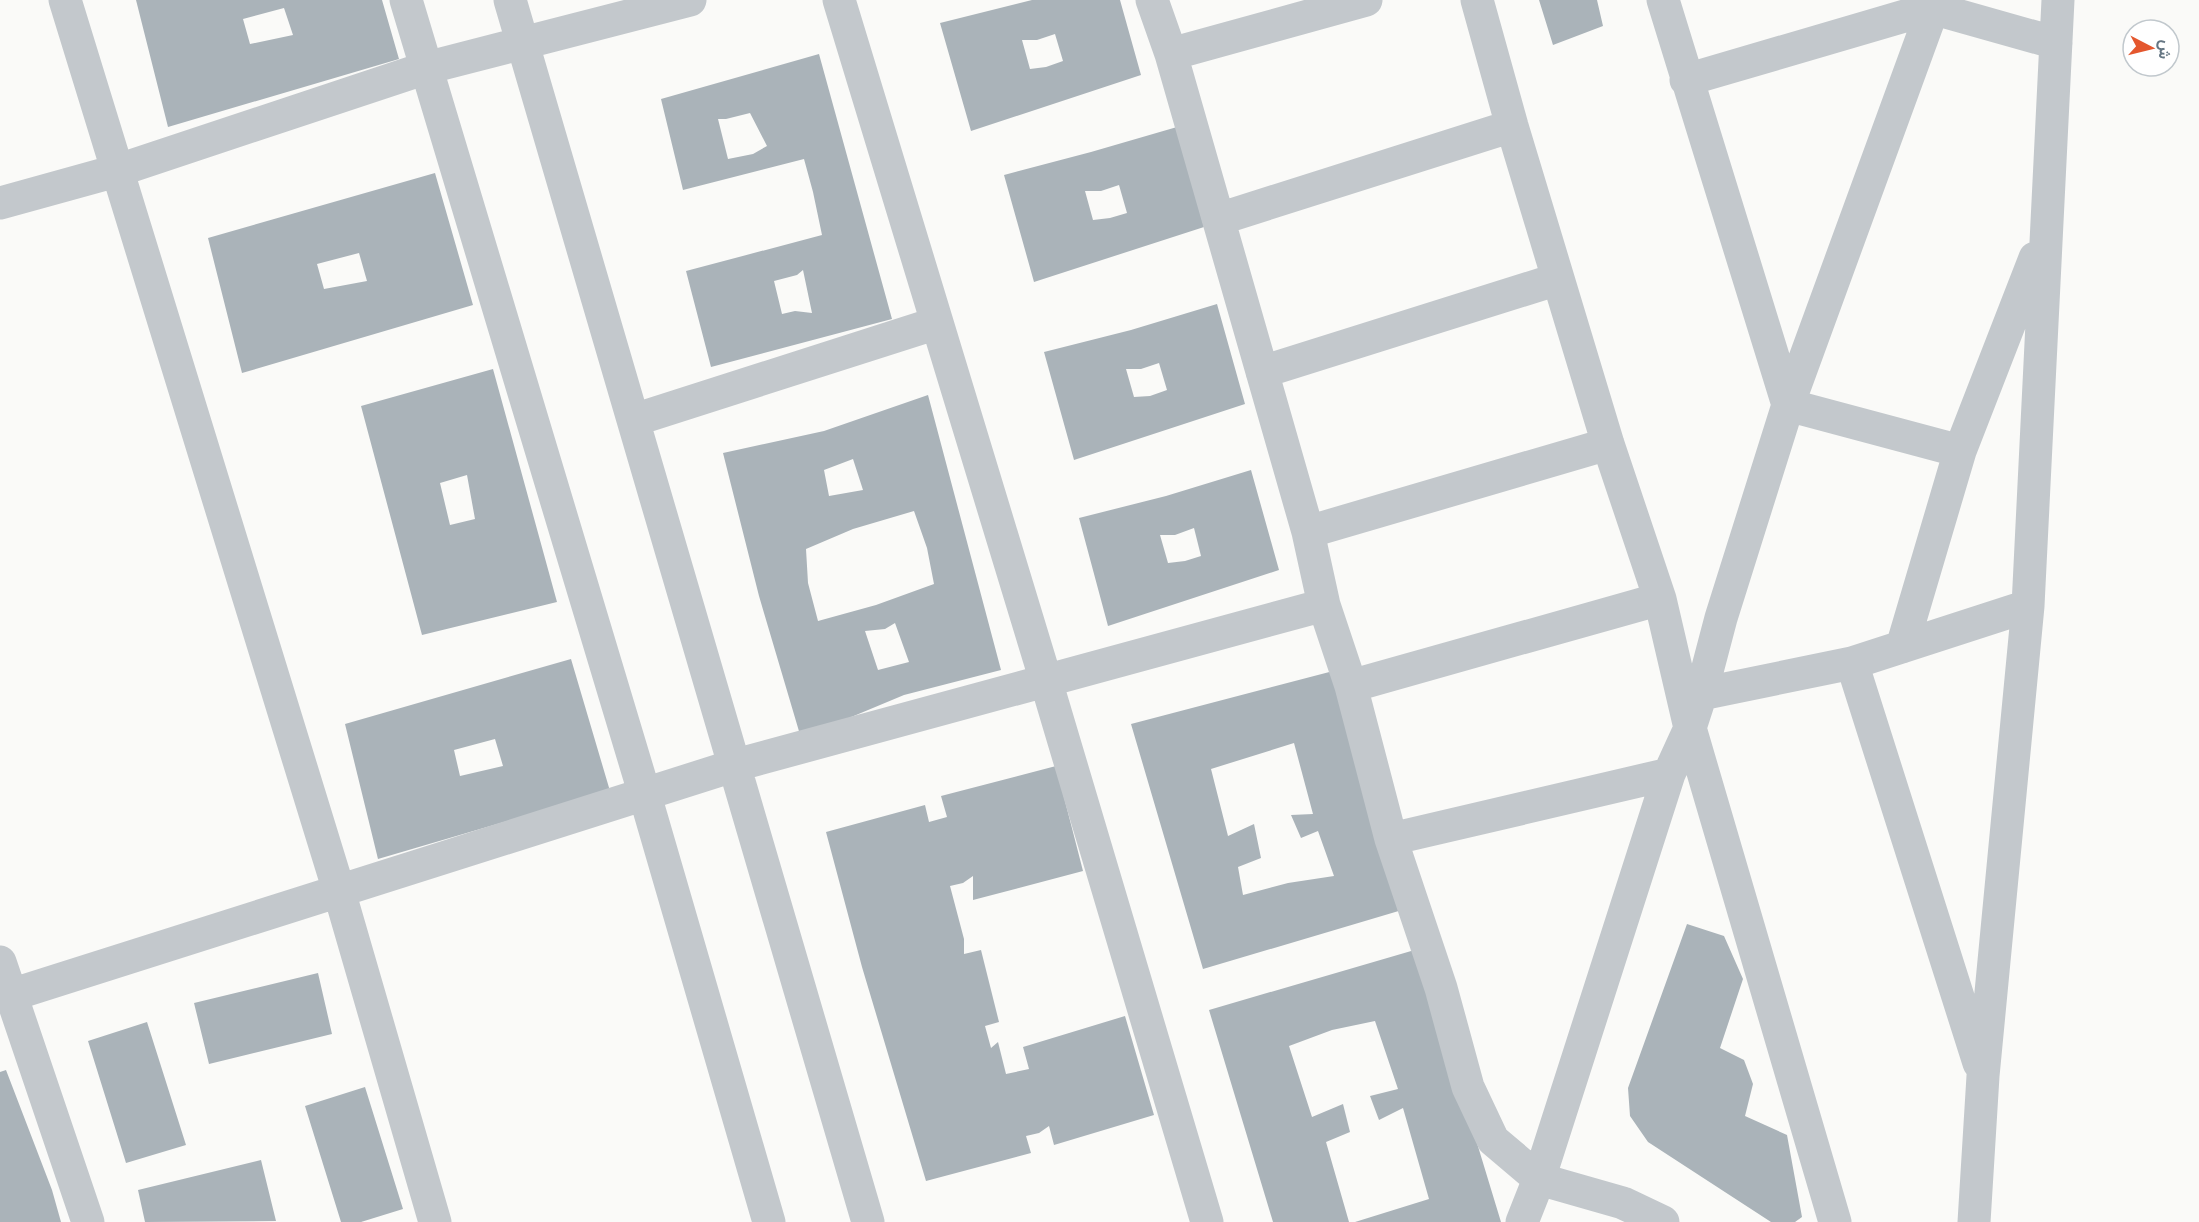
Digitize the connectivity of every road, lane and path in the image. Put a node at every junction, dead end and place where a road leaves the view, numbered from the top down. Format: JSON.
{"nodes":[{"id":1,"x":65,"y":0,"type":"edge"},
{"id":2,"x":406,"y":0,"type":"edge"},
{"id":3,"x":510,"y":0,"type":"edge"},
{"id":4,"x":690,"y":0,"type":"edge"},
{"id":5,"x":839,"y":0,"type":"edge"},
{"id":6,"x":1152,"y":0,"type":"edge"},
{"id":7,"x":1366,"y":0,"type":"edge"},
{"id":8,"x":1477,"y":0,"type":"edge"},
{"id":9,"x":1663,"y":0,"type":"edge"},
{"id":10,"x":2058,"y":0,"type":"edge"},
{"id":11,"x":1934,"y":4,"type":"edge"},
{"id":12,"x":523,"y":44,"type":"junction"},
{"id":13,"x":2056,"y":44,"type":"junction"},
{"id":14,"x":1170,"y":54,"type":"junction"},
{"id":15,"x":426,"y":68,"type":"junction"},
{"id":16,"x":1686,"y":80,"type":"junction"},
{"id":17,"x":1512,"y":126,"type":"junction"},
{"id":18,"x":116,"y":171,"type":"junction"},
{"id":19,"x":0,"y":203,"type":"edge"},
{"id":20,"x":1219,"y":219,"type":"junction"},
{"id":21,"x":2046,"y":231,"type":"junction"},
{"id":22,"x":1558,"y":279,"type":"junction"},
{"id":23,"x":937,"y":323,"type":"junction"},
{"id":24,"x":1262,"y":372,"type":"junction"},
{"id":25,"x":1788,"y":405,"type":"junction"},
{"id":26,"x":634,"y":420,"type":"junction"},
{"id":27,"x":1608,"y":444,"type":"junction"},
{"id":28,"x":1960,"y":451,"type":"junction"},
{"id":29,"x":1308,"y":532,"type":"junction"},
{"id":30,"x":1660,"y":599,"type":"junction"},
{"id":31,"x":1324,"y":605,"type":"junction"},
{"id":32,"x":2028,"y":606,"type":"junction"},
{"id":33,"x":1902,"y":646,"type":"junction"},
{"id":34,"x":1852,"y":663,"type":"junction"},
{"id":35,"x":1046,"y":681,"type":"junction"},
{"id":36,"x":1351,"y":686,"type":"junction"},
{"id":37,"x":1701,"y":694,"type":"junction"},
{"id":38,"x":1690,"y":728,"type":"junction"},
{"id":39,"x":735,"y":765,"type":"junction"},
{"id":40,"x":1669,"y":774,"type":"junction"},
{"id":41,"x":644,"y":792,"type":"junction"},
{"id":42,"x":1391,"y":839,"type":"junction"},
{"id":43,"x":339,"y":891,"type":"junction"},
{"id":44,"x":0,"y":962,"type":"edge"},
{"id":45,"x":11,"y":995,"type":"junction"},
{"id":46,"x":1983,"y":1076,"type":"junction"},
{"id":47,"x":1539,"y":1179,"type":"junction"},
{"id":48,"x":88,"y":1222,"type":"edge"},
{"id":49,"x":435,"y":1222,"type":"edge"},
{"id":50,"x":769,"y":1222,"type":"edge"},
{"id":51,"x":868,"y":1222,"type":"edge"},
{"id":52,"x":1207,"y":1222,"type":"edge"},
{"id":53,"x":1522,"y":1222,"type":"edge"},
{"id":54,"x":1663,"y":1222,"type":"edge"},
{"id":55,"x":1835,"y":1222,"type":"edge"},
{"id":56,"x":1974,"y":1222,"type":"edge"}],
"edges":[{"from":1,"to":18,"type":"street"},
{"from":2,"to":15,"type":"street"},
{"from":3,"to":12,"type":"street"},
{"from":4,"to":12,"type":"street"},
{"from":5,"to":23,"type":"street"},
{"from":6,"to":14,"type":"street"},
{"from":7,"to":14,"type":"street"},
{"from":8,"to":17,"type":"street"},
{"from":9,"to":16,"type":"street"},
{"from":10,"to":13,"type":"street"},
{"from":11,"to":13,"type":"street"},
{"from":11,"to":16,"type":"street"},
{"from":11,"to":25,"type":"street"},
{"from":12,"to":15,"type":"street"},
{"from":12,"to":26,"type":"street"},
{"from":13,"to":21,"type":"street"},
{"from":14,"to":20,"type":"street"},
{"from":15,"to":18,"type":"street"},
{"from":15,"to":41,"type":"street"},
{"from":16,"to":25,"type":"street"},
{"from":17,"to":20,"type":"street"},
{"from":17,"to":22,"type":"street"},
{"from":18,"to":19,"type":"street"},
{"from":18,"to":43,"type":"street"},
{"from":20,"to":24,"type":"street"},
{"from":21,"to":28,"type":"street"},
{"from":21,"to":32,"type":"street"},
{"from":22,"to":24,"type":"street"},
{"from":22,"to":27,"type":"street"},
{"from":23,"to":26,"type":"street"},
{"from":23,"to":35,"type":"street"},
{"from":24,"to":29,"type":"street"},
{"from":25,"to":28,"type":"street"},
{"from":25,"to":37,"type":"street"},
{"from":26,"to":39,"type":"street"},
{"from":27,"to":29,"type":"street"},
{"from":27,"to":30,"type":"street"},
{"from":28,"to":33,"type":"street"},
{"from":29,"to":31,"type":"street"},
{"from":30,"to":36,"type":"street"},
{"from":30,"to":38,"type":"street"},
{"from":31,"to":35,"type":"street"},
{"from":31,"to":36,"type":"street"},
{"from":32,"to":33,"type":"street"},
{"from":32,"to":46,"type":"street"},
{"from":33,"to":34,"type":"street"},
{"from":34,"to":37,"type":"street"},
{"from":34,"to":46,"type":"street"},
{"from":35,"to":39,"type":"street"},
{"from":35,"to":52,"type":"street"},
{"from":36,"to":42,"type":"street"},
{"from":37,"to":38,"type":"street"},
{"from":38,"to":40,"type":"street"},
{"from":38,"to":55,"type":"street"},
{"from":39,"to":41,"type":"street"},
{"from":39,"to":51,"type":"street"},
{"from":40,"to":42,"type":"street"},
{"from":40,"to":47,"type":"street"},
{"from":41,"to":43,"type":"street"},
{"from":41,"to":50,"type":"street"},
{"from":42,"to":47,"type":"street"},
{"from":43,"to":45,"type":"street"},
{"from":43,"to":49,"type":"street"},
{"from":44,"to":45,"type":"street"},
{"from":45,"to":48,"type":"street"},
{"from":46,"to":56,"type":"street"},
{"from":47,"to":53,"type":"street"},
{"from":47,"to":54,"type":"street"}]}
